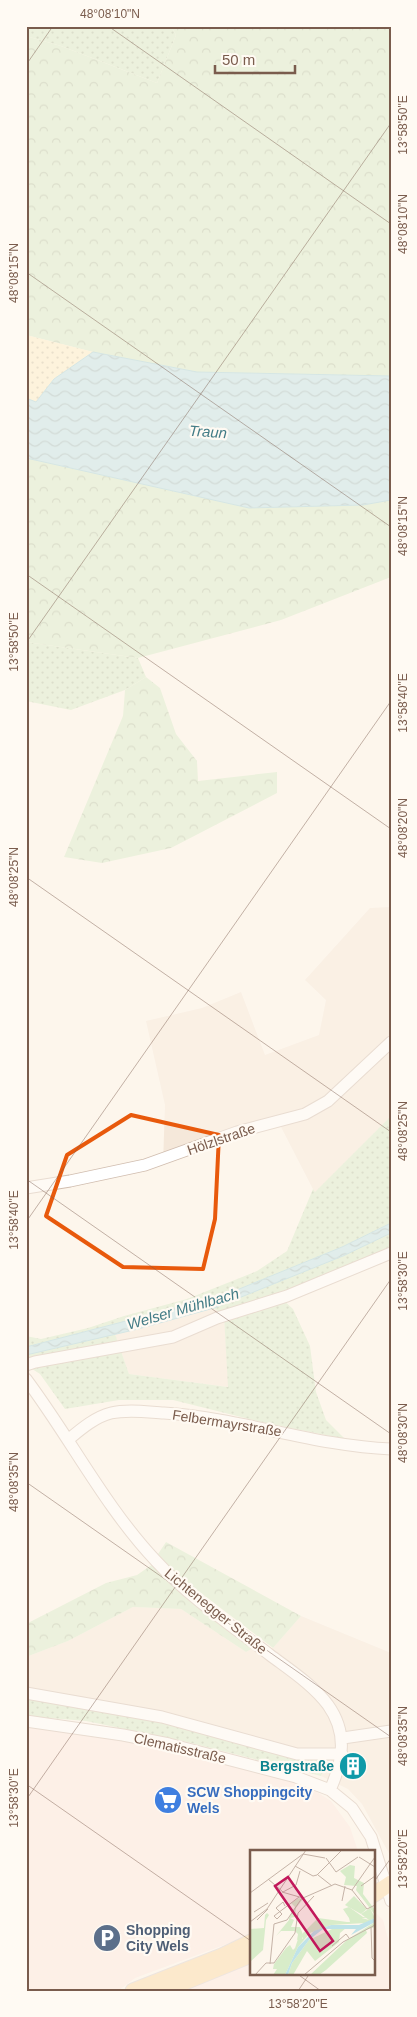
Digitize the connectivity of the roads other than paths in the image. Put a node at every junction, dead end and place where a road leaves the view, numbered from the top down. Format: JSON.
{"nodes":[{"id":1,"x":391,"y":1042,"type":"edge"},
{"id":2,"x":26,"y":1188,"type":"edge"},
{"id":3,"x":391,"y":1253,"type":"edge"},
{"id":4,"x":26,"y":1365,"type":"edge"},
{"id":5,"x":26,"y":1379,"type":"edge"},
{"id":6,"x":69,"y":1439,"type":"junction"},
{"id":7,"x":391,"y":1449,"type":"edge"},
{"id":8,"x":26,"y":1693,"type":"edge"},
{"id":9,"x":26,"y":1721,"type":"edge"},
{"id":10,"x":391,"y":1731,"type":"edge"},
{"id":11,"x":342,"y":1738,"type":"junction"},
{"id":12,"x":342,"y":1754,"type":"junction"},
{"id":13,"x":330,"y":1790,"type":"junction"},
{"id":14,"x":374,"y":1850,"type":"edge"},
{"id":15,"x":374,"y":1852,"type":"edge"},
{"id":16,"x":381,"y":1888,"type":"edge"},
{"id":17,"x":391,"y":1901,"type":"edge"},
{"id":18,"x":250,"y":1942,"type":"edge"},
{"id":19,"x":250,"y":1955,"type":"edge"},
{"id":20,"x":133,"y":1991,"type":"edge"},
{"id":21,"x":164,"y":1991,"type":"edge"}],
"edges":[{"from":1,"to":2,"type":"street","name":"Hölzlstraße"},
{"from":3,"to":4,"type":"street"},
{"from":5,"to":6,"type":"street","name":"Lichtenegger Straße"},
{"from":6,"to":7,"type":"street","name":"Felbermayrstraße"},
{"from":6,"to":11,"type":"street","name":"Lichtenegger Straße"},
{"from":8,"to":12,"type":"street"},
{"from":9,"to":13,"type":"street","name":"Clematisstraße"},
{"from":10,"to":11,"type":"street"},
{"from":11,"to":12,"type":"street","name":"Lichtenegger Straße"},
{"from":12,"to":13,"type":"street","name":"Lichtenegger Straße"},
{"from":13,"to":14,"type":"street"},
{"from":15,"to":16,"type":"street"},
{"from":16,"to":17,"type":"street"},
{"from":18,"to":20,"type":"main road"},
{"from":19,"to":21,"type":"main road"}]}
